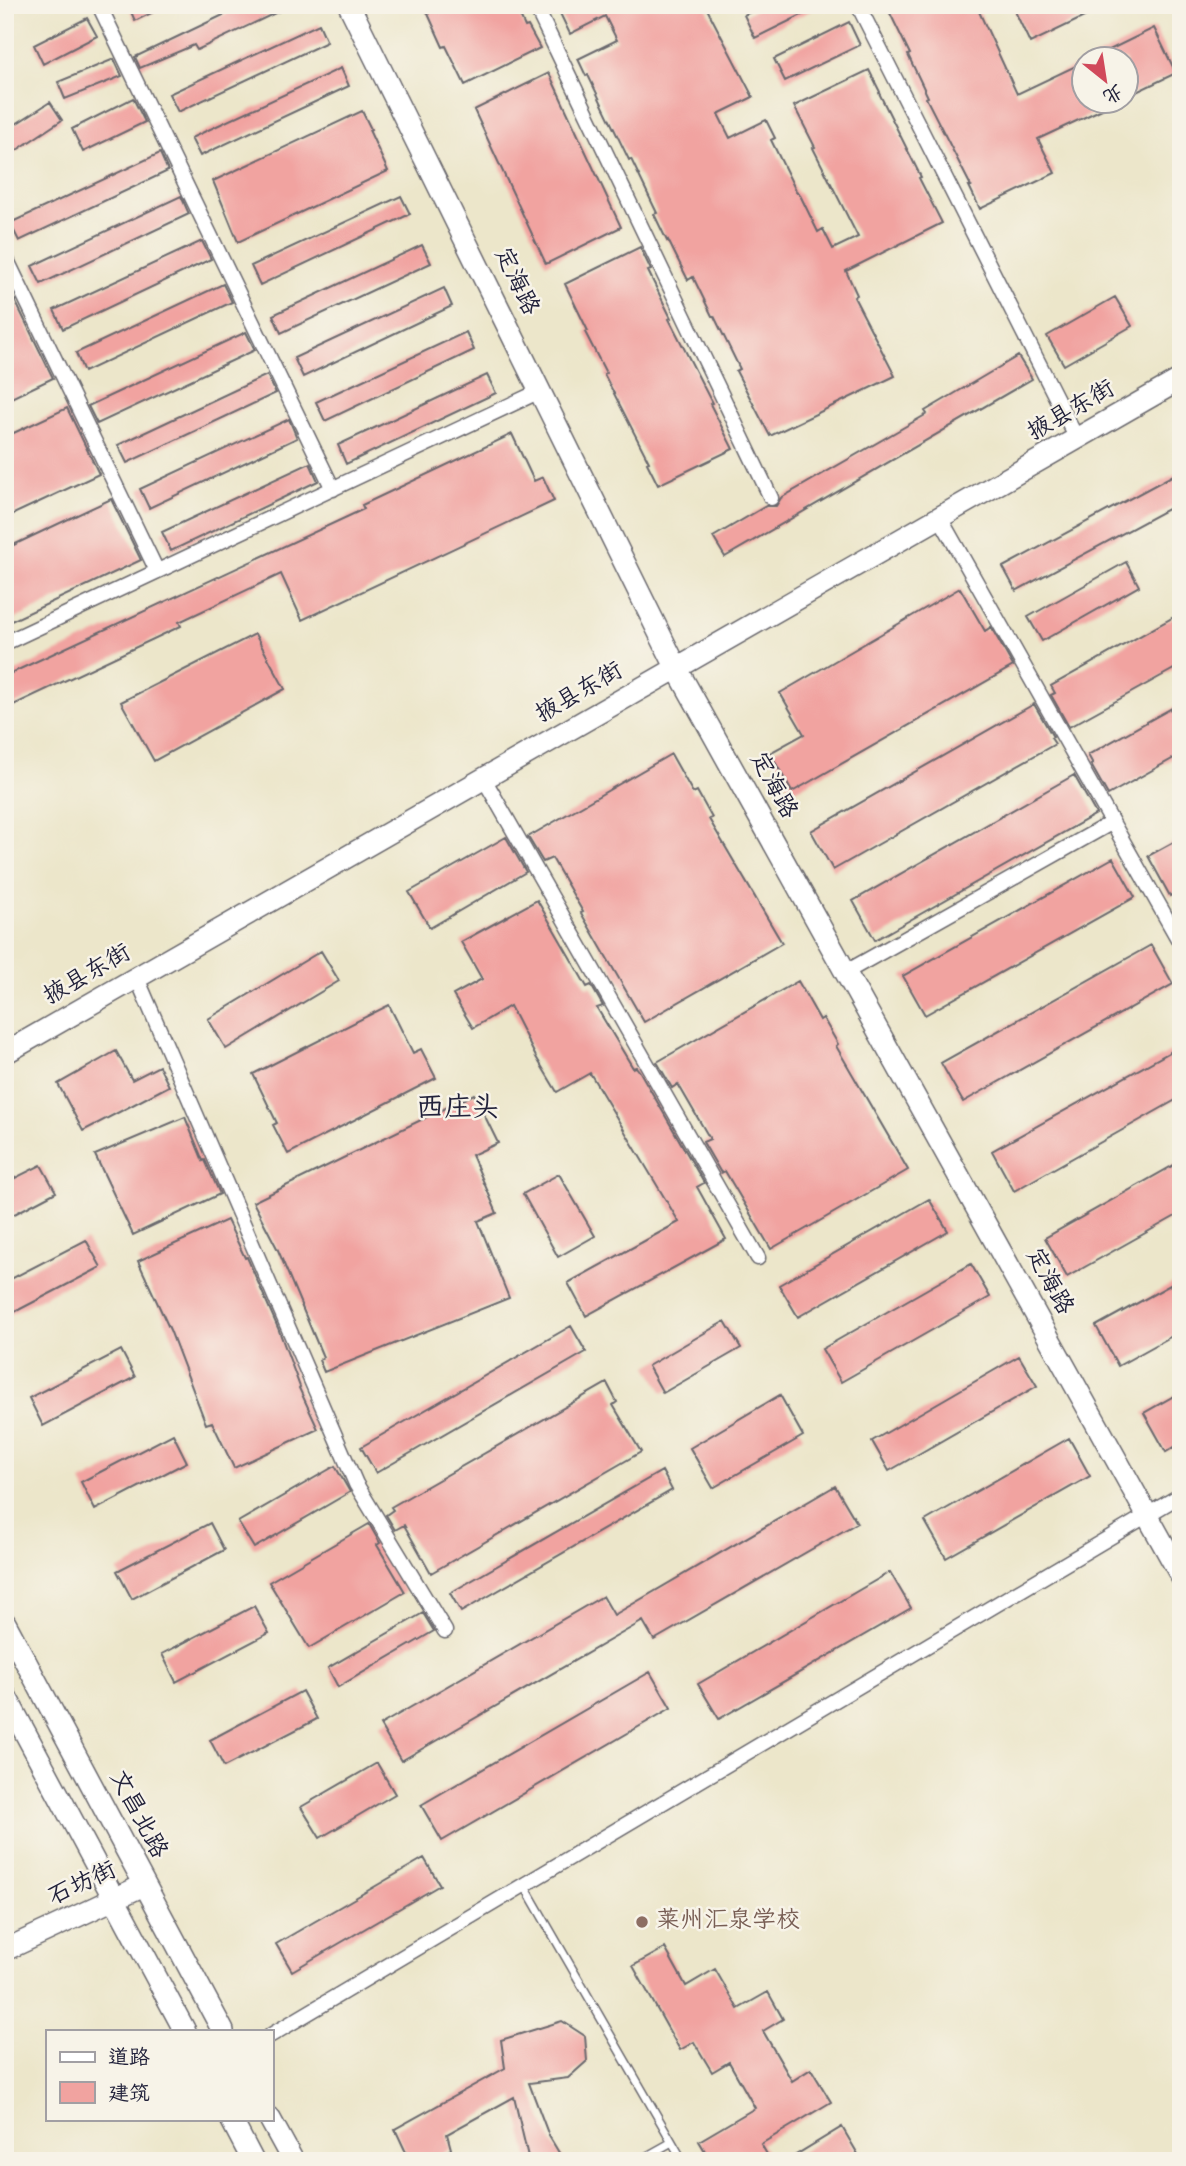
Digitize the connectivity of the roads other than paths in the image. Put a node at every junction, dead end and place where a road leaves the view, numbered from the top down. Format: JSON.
{"nodes":[{"id":1,"x":99,"y":5,"type":"edge"},
{"id":2,"x":349,"y":5,"type":"edge"},
{"id":3,"x":535,"y":5,"type":"edge"},
{"id":4,"x":858,"y":5,"type":"edge"},
{"id":5,"x":5,"y":256,"type":"edge"},
{"id":6,"x":1181,"y":379,"type":"edge"},
{"id":7,"x":540,"y":391,"type":"junction"},
{"id":8,"x":1077,"y":439,"type":"junction"},
{"id":9,"x":333,"y":489,"type":"junction"},
{"id":10,"x":771,"y":498,"type":"dead end"},
{"id":11,"x":940,"y":518,"type":"junction"},
{"id":12,"x":157,"y":572,"type":"junction"},
{"id":13,"x":5,"y":643,"type":"edge"},
{"id":14,"x":677,"y":669,"type":"junction"},
{"id":15,"x":484,"y":779,"type":"junction"},
{"id":16,"x":1111,"y":823,"type":"junction"},
{"id":17,"x":1181,"y":944,"type":"edge"},
{"id":18,"x":846,"y":972,"type":"junction"},
{"id":19,"x":137,"y":978,"type":"junction"},
{"id":20,"x":5,"y":1053,"type":"edge"},
{"id":21,"x":758,"y":1258,"type":"dead end"},
{"id":22,"x":1181,"y":1495,"type":"edge"},
{"id":23,"x":1147,"y":1515,"type":"junction"},
{"id":24,"x":1181,"y":1576,"type":"edge"},
{"id":25,"x":5,"y":1623,"type":"edge"},
{"id":26,"x":445,"y":1631,"type":"dead end"},
{"id":27,"x":5,"y":1695,"type":"edge"},
{"id":28,"x":145,"y":1885,"type":"junction"},
{"id":29,"x":524,"y":1885,"type":"junction"},
{"id":30,"x":115,"y":1900,"type":"junction"},
{"id":31,"x":5,"y":1950,"type":"edge"},
{"id":32,"x":184,"y":2030,"type":"edge"},
{"id":33,"x":222,"y":2030,"type":"edge"},
{"id":34,"x":273,"y":2034,"type":"edge"},
{"id":35,"x":232,"y":2120,"type":"edge"},
{"id":36,"x":272,"y":2120,"type":"edge"},
{"id":37,"x":671,"y":2141,"type":"junction"},
{"id":38,"x":253,"y":2161,"type":"edge"},
{"id":39,"x":293,"y":2161,"type":"edge"},
{"id":40,"x":638,"y":2161,"type":"edge"},
{"id":41,"x":683,"y":2161,"type":"edge"}],
"edges":[{"from":1,"to":9,"type":"street"},
{"from":2,"to":7,"type":"main road","name":"定海路"},
{"from":3,"to":10,"type":"street"},
{"from":4,"to":8,"type":"street"},
{"from":5,"to":12,"type":"street"},
{"from":6,"to":8,"type":"main road","name":"掖县东街"},
{"from":7,"to":9,"type":"street"},
{"from":7,"to":14,"type":"main road","name":"定海路"},
{"from":8,"to":11,"type":"main road","name":"掖县东街"},
{"from":9,"to":12,"type":"street"},
{"from":11,"to":14,"type":"main road","name":"掖县东街"},
{"from":11,"to":16,"type":"street"},
{"from":12,"to":13,"type":"street"},
{"from":14,"to":15,"type":"main road","name":"掖县东街"},
{"from":14,"to":18,"type":"main road","name":"定海路"},
{"from":15,"to":19,"type":"main road","name":"掖县东街"},
{"from":15,"to":21,"type":"street"},
{"from":16,"to":17,"type":"street"},
{"from":16,"to":18,"type":"street"},
{"from":18,"to":23,"type":"main road","name":"定海路"},
{"from":19,"to":20,"type":"main road","name":"掖县东街"},
{"from":19,"to":26,"type":"street"},
{"from":22,"to":23,"type":"street"},
{"from":23,"to":24,"type":"main road","name":"定海路"},
{"from":23,"to":29,"type":"street"},
{"from":25,"to":28,"type":"main road","name":"文昌北路"},
{"from":27,"to":30,"type":"main road"},
{"from":28,"to":30,"type":"main road","name":"石坊街"},
{"from":28,"to":33,"type":"main road","name":"文昌北路"},
{"from":29,"to":34,"type":"street"},
{"from":29,"to":37,"type":"lane"},
{"from":30,"to":31,"type":"main road","name":"石坊街"},
{"from":30,"to":32,"type":"main road"},
{"from":35,"to":38,"type":"main road"},
{"from":36,"to":39,"type":"main road"},
{"from":37,"to":40,"type":"lane"},
{"from":37,"to":41,"type":"lane"}]}
